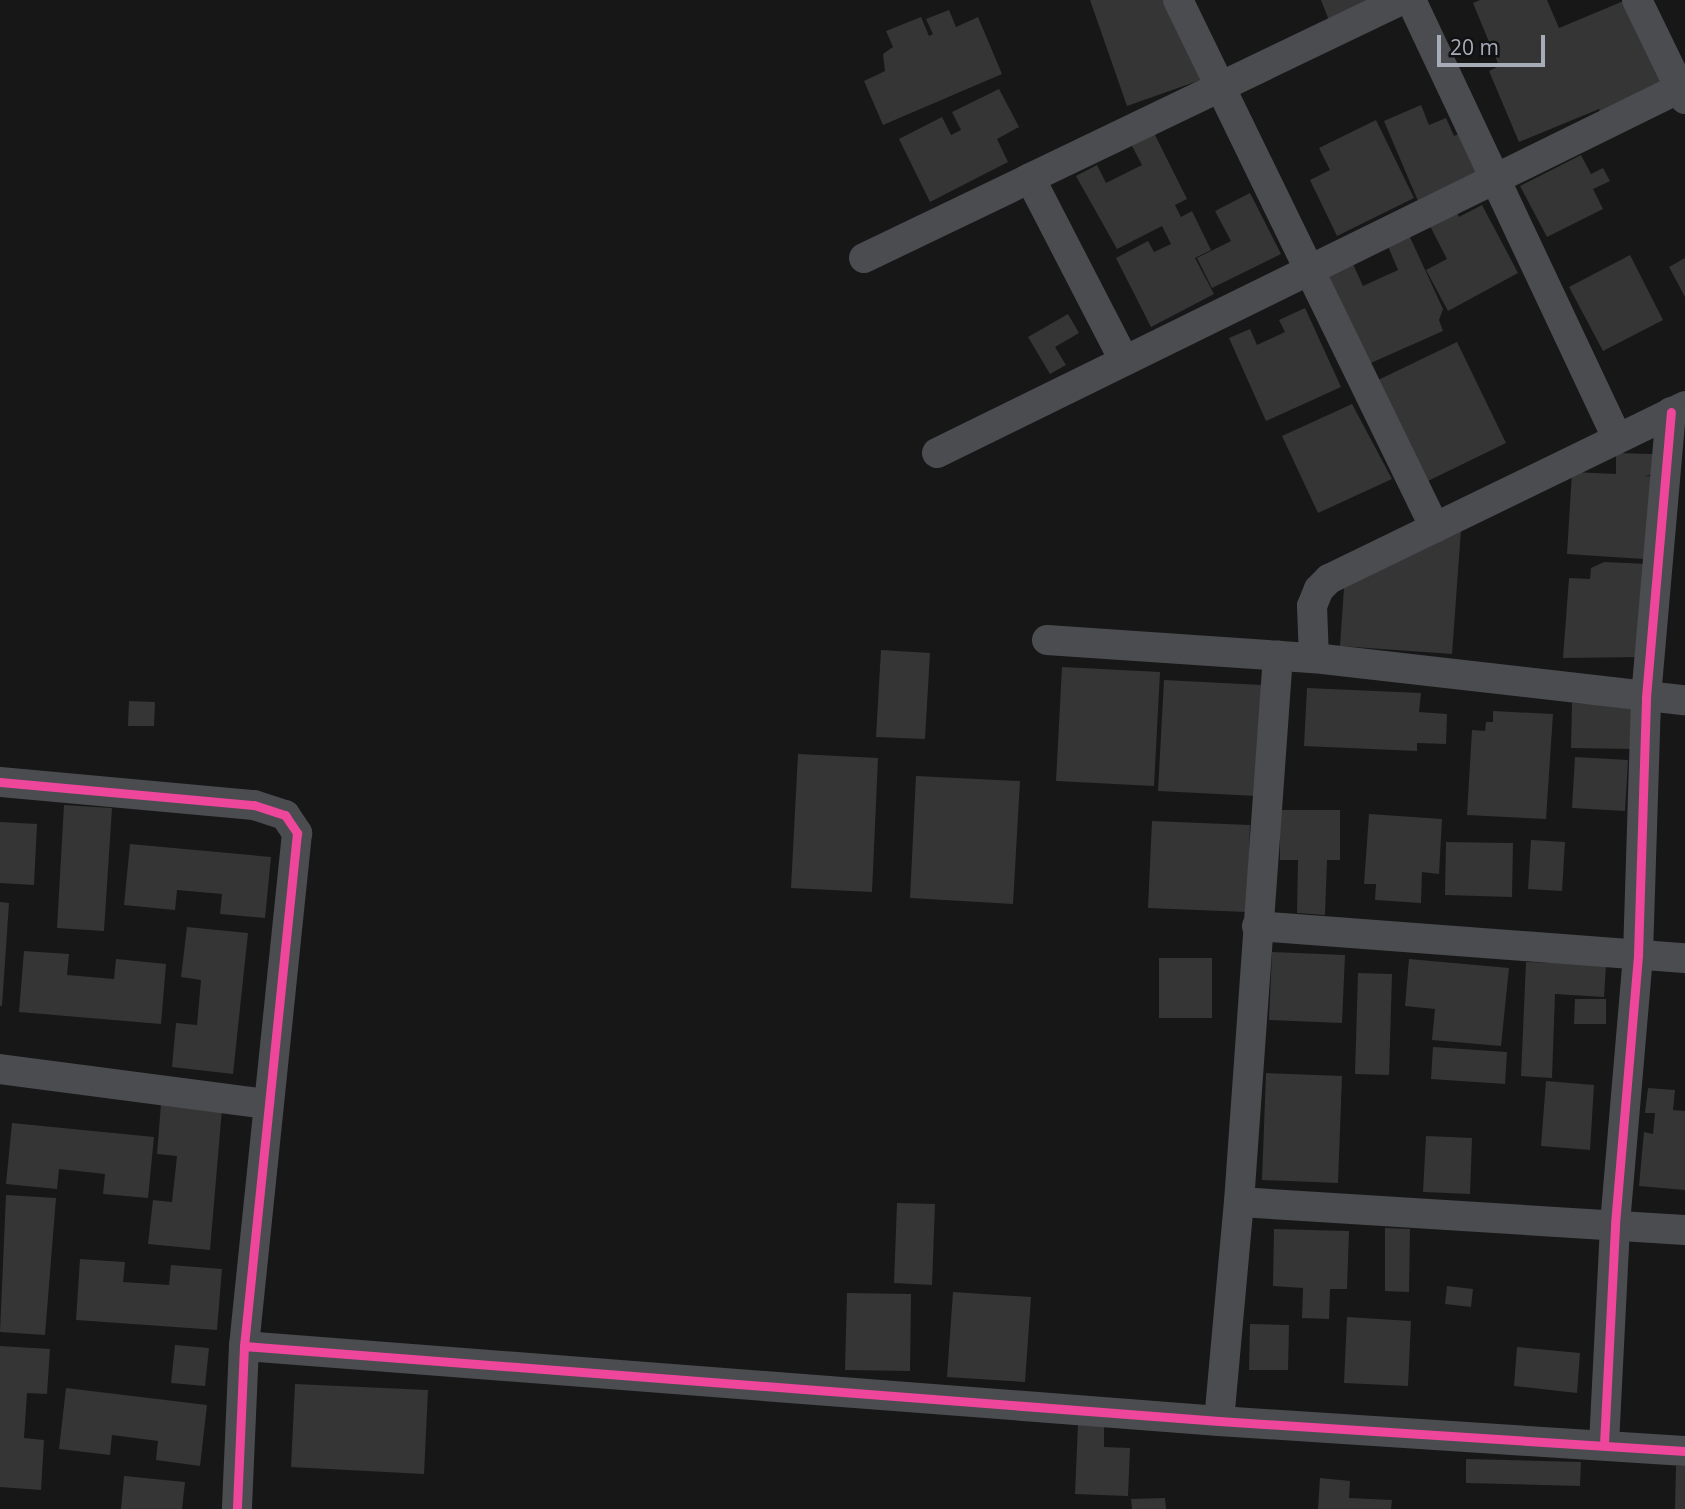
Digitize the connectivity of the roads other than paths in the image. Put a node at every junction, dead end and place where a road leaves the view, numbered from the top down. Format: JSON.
{"nodes":[{"id":1,"x":1178,"y":0,"type":"edge"},
{"id":2,"x":1401,"y":0,"type":"edge"},
{"id":3,"x":1411,"y":0,"type":"edge"},
{"id":4,"x":1637,"y":0,"type":"edge"},
{"id":5,"x":1221,"y":86,"type":"junction"},
{"id":6,"x":1682,"y":94,"type":"edge"},
{"id":7,"x":1030,"y":178,"type":"junction"},
{"id":8,"x":1495,"y":178,"type":"junction"},
{"id":9,"x":864,"y":258,"type":"dead end"},
{"id":10,"x":1310,"y":268,"type":"junction"},
{"id":11,"x":1123,"y":358,"type":"junction"},
{"id":12,"x":1678,"y":409,"type":"edge"},
{"id":13,"x":1617,"y":438,"type":"junction"},
{"id":14,"x":937,"y":453,"type":"dead end"},
{"id":15,"x":1435,"y":528,"type":"junction"},
{"id":16,"x":1047,"y":639,"type":"dead end"},
{"id":17,"x":1278,"y":655,"type":"junction"},
{"id":18,"x":1314,"y":658,"type":"junction"},
{"id":19,"x":1670,"y":696,"type":"edge"},
{"id":20,"x":0,"y":782,"type":"edge"},
{"id":21,"x":1257,"y":926,"type":"junction"},
{"id":22,"x":1638,"y":955,"type":"junction"},
{"id":23,"x":1685,"y":958,"type":"edge"},
{"id":24,"x":0,"y":1069,"type":"edge"},
{"id":25,"x":266,"y":1104,"type":"junction"},
{"id":26,"x":1239,"y":1202,"type":"junction"},
{"id":27,"x":1615,"y":1224,"type":"junction"},
{"id":28,"x":1685,"y":1230,"type":"edge"},
{"id":29,"x":244,"y":1346,"type":"junction"},
{"id":30,"x":1219,"y":1422,"type":"junction"},
{"id":31,"x":1604,"y":1444,"type":"junction"},
{"id":32,"x":1685,"y":1451,"type":"edge"},
{"id":33,"x":237,"y":1509,"type":"edge"}],
"edges":[{"from":1,"to":5,"type":"street"},
{"from":2,"to":5,"type":"street"},
{"from":3,"to":8,"type":"street"},
{"from":4,"to":6,"type":"street"},
{"from":5,"to":7,"type":"street"},
{"from":5,"to":10,"type":"street"},
{"from":6,"to":8,"type":"street"},
{"from":7,"to":9,"type":"street"},
{"from":7,"to":11,"type":"street"},
{"from":8,"to":10,"type":"street"},
{"from":8,"to":13,"type":"street"},
{"from":10,"to":11,"type":"street"},
{"from":10,"to":15,"type":"street"},
{"from":11,"to":14,"type":"street"},
{"from":12,"to":13,"type":"street"},
{"from":12,"to":19,"type":"street"},
{"from":13,"to":15,"type":"street"},
{"from":15,"to":18,"type":"street"},
{"from":16,"to":17,"type":"street"},
{"from":17,"to":18,"type":"street"},
{"from":17,"to":21,"type":"street"},
{"from":18,"to":19,"type":"street"},
{"from":19,"to":22,"type":"street"},
{"from":20,"to":25,"type":"street"},
{"from":21,"to":22,"type":"street"},
{"from":21,"to":26,"type":"street"},
{"from":22,"to":23,"type":"street"},
{"from":22,"to":27,"type":"street"},
{"from":24,"to":25,"type":"street"},
{"from":25,"to":29,"type":"street"},
{"from":26,"to":27,"type":"street"},
{"from":26,"to":30,"type":"street"},
{"from":27,"to":28,"type":"street"},
{"from":27,"to":31,"type":"street"},
{"from":29,"to":30,"type":"street"},
{"from":29,"to":33,"type":"street"},
{"from":30,"to":31,"type":"street"},
{"from":31,"to":32,"type":"street"}]}
